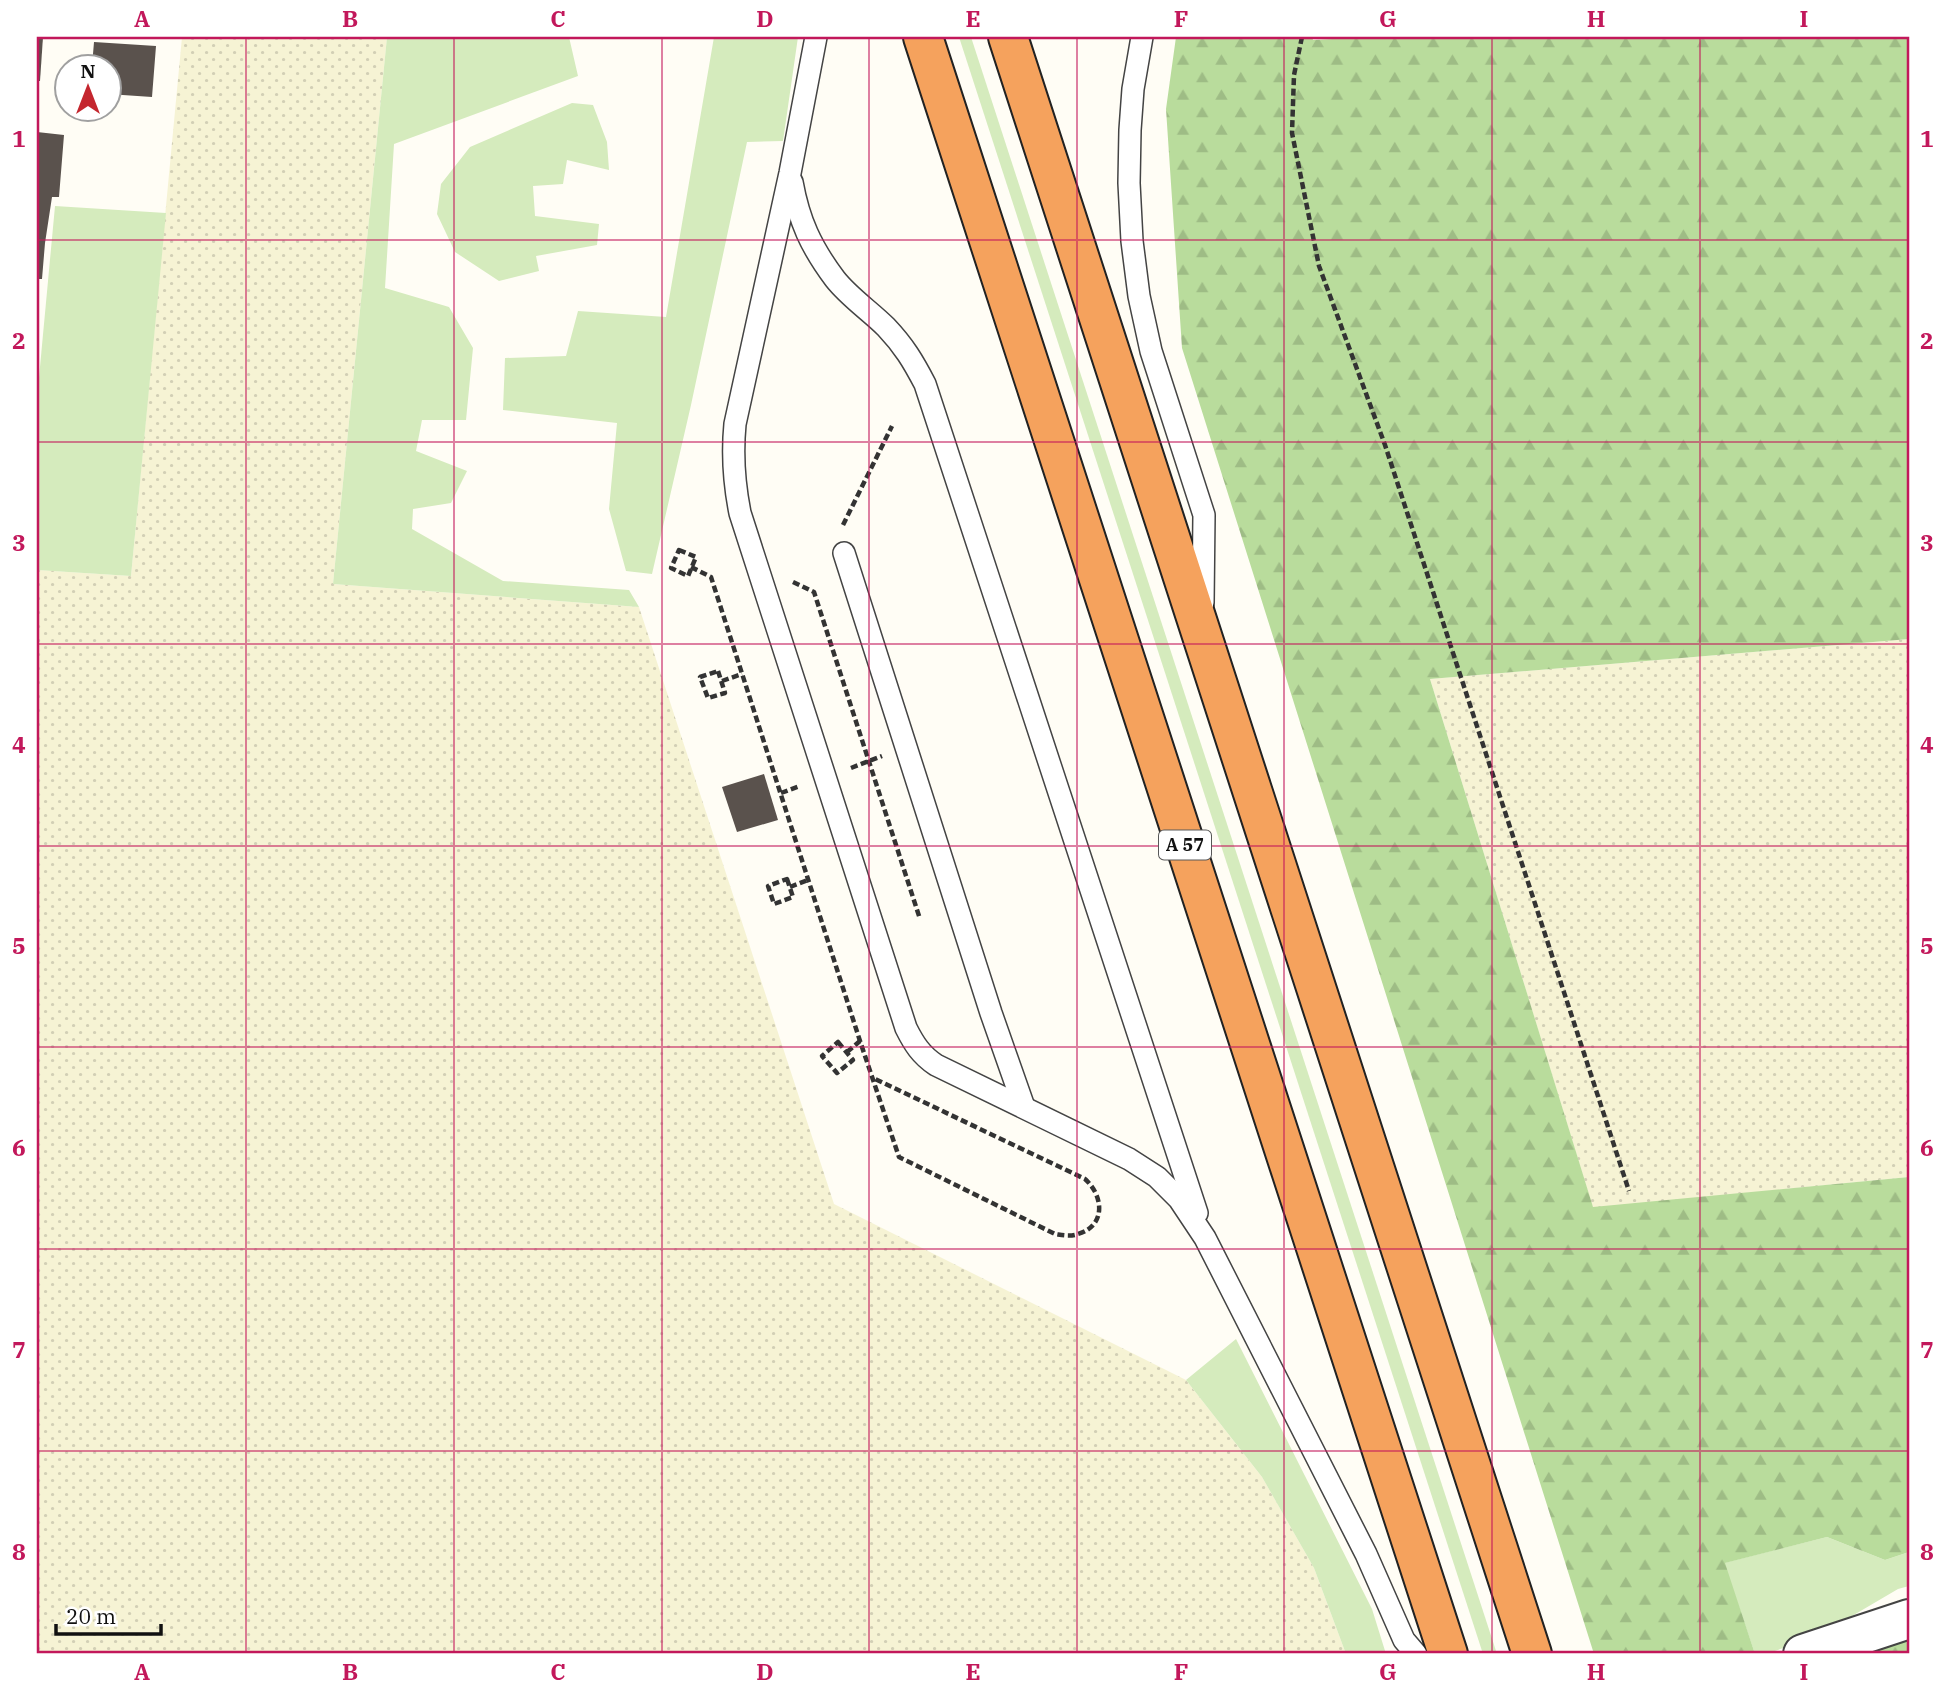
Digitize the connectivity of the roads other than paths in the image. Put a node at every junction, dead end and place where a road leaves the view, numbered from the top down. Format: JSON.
{"nodes":[{"id":1,"x":816,"y":37,"type":"edge"},
{"id":2,"x":923,"y":37,"type":"edge"},
{"id":3,"x":1008,"y":37,"type":"edge"},
{"id":4,"x":1142,"y":37,"type":"edge"},
{"id":5,"x":790,"y":173,"type":"junction"},
{"id":6,"x":844,"y":553,"type":"dead end"},
{"id":7,"x":1202,"y":640,"type":"junction"},
{"id":8,"x":1024,"y":1107,"type":"junction"},
{"id":9,"x":1205,"y":1238,"type":"junction"},
{"id":10,"x":1909,"y":1619,"type":"edge"},
{"id":11,"x":1416,"y":1654,"type":"edge"},
{"id":12,"x":1448,"y":1654,"type":"edge"},
{"id":13,"x":1532,"y":1654,"type":"edge"},
{"id":14,"x":1802,"y":1654,"type":"edge"}],
"edges":[{"from":1,"to":5,"type":"lane"},
{"from":2,"to":12,"type":"highway","number":"A 57"},
{"from":3,"to":7,"type":"highway"},
{"from":4,"to":7,"type":"lane"},
{"from":5,"to":8,"type":"lane"},
{"from":5,"to":9,"type":"lane"},
{"from":6,"to":8,"type":"lane"},
{"from":7,"to":13,"type":"highway"},
{"from":8,"to":9,"type":"lane"},
{"from":9,"to":11,"type":"lane"},
{"from":10,"to":14,"type":"street"}]}
